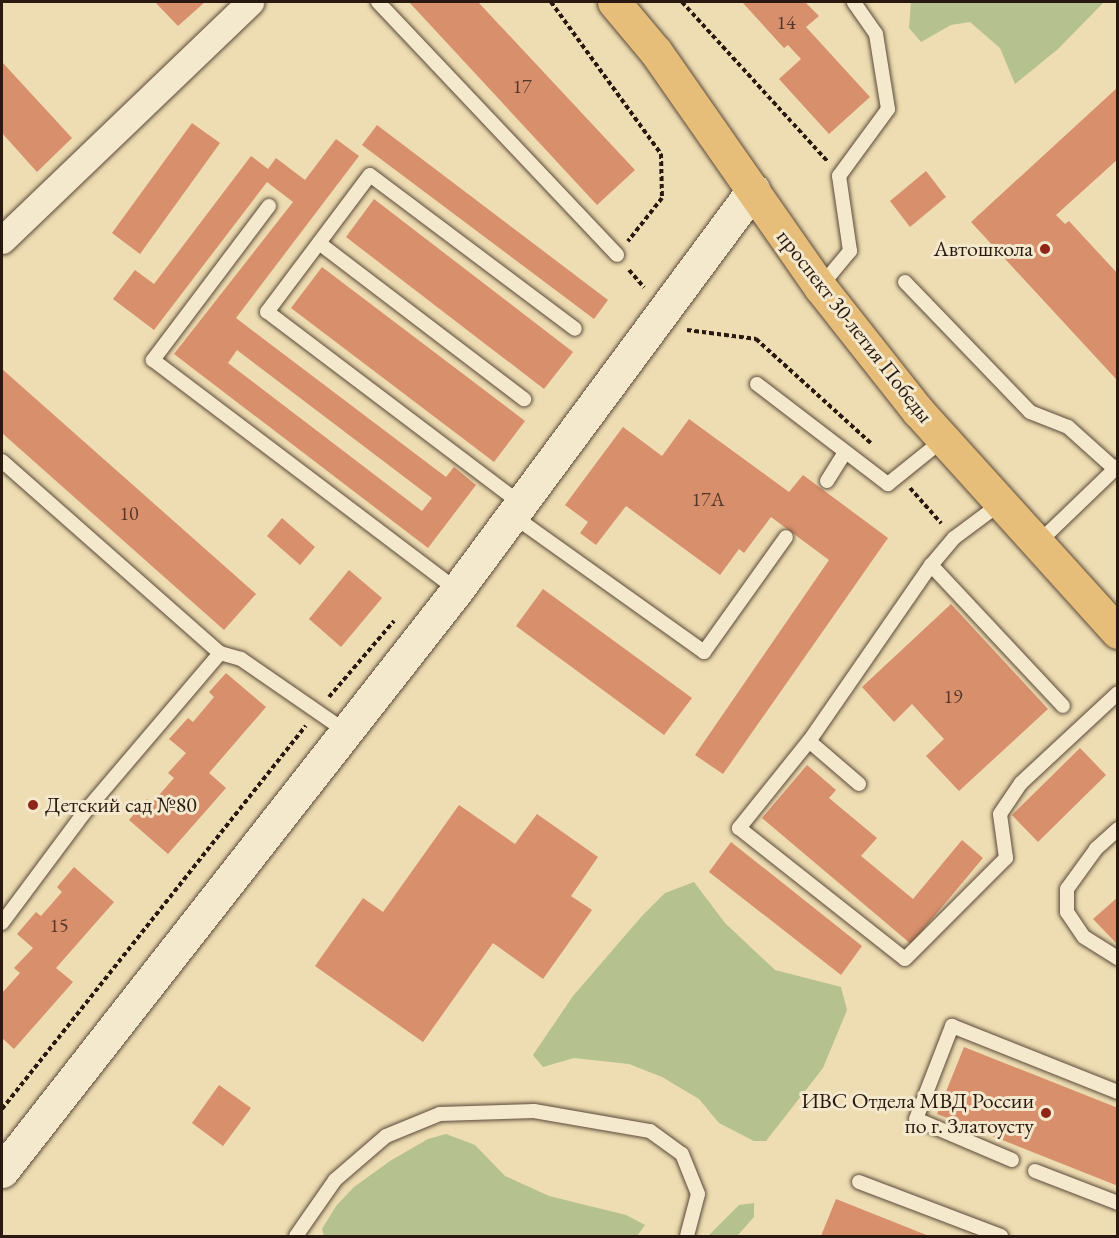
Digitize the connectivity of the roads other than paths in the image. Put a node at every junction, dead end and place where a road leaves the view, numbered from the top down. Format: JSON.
{"nodes":[{"id":1,"x":250,"y":2,"type":"edge"},
{"id":2,"x":378,"y":2,"type":"edge"},
{"id":3,"x":614,"y":2,"type":"edge"},
{"id":4,"x":854,"y":2,"type":"edge"},
{"id":5,"x":753,"y":190,"type":"junction"},
{"id":6,"x":269,"y":206,"type":"dead end"},
{"id":7,"x":2,"y":240,"type":"edge"},
{"id":8,"x":319,"y":243,"type":"junction"},
{"id":9,"x":617,"y":255,"type":"road end"},
{"id":10,"x":905,"y":282,"type":"dead end"},
{"id":11,"x":820,"y":287,"type":"junction"},
{"id":12,"x":575,"y":329,"type":"dead end"},
{"id":13,"x":757,"y":384,"type":"dead end"},
{"id":14,"x":524,"y":399,"type":"dead end"},
{"id":15,"x":944,"y":439,"type":"junction"},
{"id":16,"x":845,"y":452,"type":"junction"},
{"id":17,"x":2,"y":461,"type":"edge"},
{"id":18,"x":1116,"y":468,"type":"edge"},
{"id":19,"x":827,"y":481,"type":"dead end"},
{"id":20,"x":1001,"y":503,"type":"junction"},
{"id":21,"x":516,"y":509,"type":"junction"},
{"id":22,"x":786,"y":537,"type":"dead end"},
{"id":23,"x":1038,"y":543,"type":"junction"},
{"id":24,"x":931,"y":565,"type":"junction"},
{"id":25,"x":457,"y":590,"type":"junction"},
{"id":26,"x":1118,"y":632,"type":"edge"},
{"id":27,"x":220,"y":653,"type":"junction"},
{"id":28,"x":1118,"y":693,"type":"edge"},
{"id":29,"x":1064,"y":706,"type":"dead end"},
{"id":30,"x":347,"y":732,"type":"junction"},
{"id":31,"x":808,"y":741,"type":"junction"},
{"id":32,"x":859,"y":784,"type":"dead end"},
{"id":33,"x":1118,"y":829,"type":"edge"},
{"id":34,"x":2,"y":923,"type":"edge"},
{"id":35,"x":1118,"y":958,"type":"edge"},
{"id":36,"x":1118,"y":1092,"type":"edge"},
{"id":37,"x":1012,"y":1160,"type":"dead end"},
{"id":38,"x":2,"y":1171,"type":"edge"},
{"id":39,"x":1035,"y":1171,"type":"dead end"},
{"id":40,"x":859,"y":1182,"type":"dead end"},
{"id":41,"x":1118,"y":1203,"type":"edge"},
{"id":42,"x":296,"y":1236,"type":"edge"},
{"id":43,"x":687,"y":1236,"type":"edge"},
{"id":44,"x":1001,"y":1236,"type":"edge"}],
"edges":[{"from":1,"to":7,"type":"street"},
{"from":2,"to":9,"type":"lane"},
{"from":3,"to":5,"type":"main road","name":"проспект 30-летия Победы"},
{"from":4,"to":11,"type":"lane"},
{"from":5,"to":11,"type":"main road","name":"проспект 30-летия Победы"},
{"from":5,"to":21,"type":"street"},
{"from":6,"to":25,"type":"lane"},
{"from":8,"to":12,"type":"lane"},
{"from":8,"to":14,"type":"lane"},
{"from":8,"to":21,"type":"lane"},
{"from":10,"to":18,"type":"lane"},
{"from":11,"to":15,"type":"main road","name":"проспект 30-летия Победы"},
{"from":13,"to":16,"type":"lane"},
{"from":15,"to":16,"type":"lane"},
{"from":15,"to":20,"type":"main road","name":"проспект 30-летия Победы"},
{"from":16,"to":19,"type":"lane"},
{"from":17,"to":27,"type":"lane"},
{"from":18,"to":23,"type":"lane"},
{"from":20,"to":23,"type":"main road","name":"проспект 30-летия Победы"},
{"from":20,"to":24,"type":"lane"},
{"from":21,"to":22,"type":"lane"},
{"from":21,"to":25,"type":"street"},
{"from":23,"to":26,"type":"main road","name":"проспект 30-летия Победы"},
{"from":24,"to":29,"type":"lane"},
{"from":24,"to":31,"type":"lane"},
{"from":25,"to":30,"type":"street"},
{"from":27,"to":30,"type":"lane"},
{"from":27,"to":34,"type":"lane"},
{"from":28,"to":31,"type":"lane"},
{"from":30,"to":38,"type":"street"},
{"from":31,"to":32,"type":"lane"},
{"from":33,"to":35,"type":"lane"},
{"from":36,"to":37,"type":"lane"},
{"from":39,"to":41,"type":"lane"},
{"from":40,"to":44,"type":"lane"},
{"from":42,"to":43,"type":"lane"}]}
